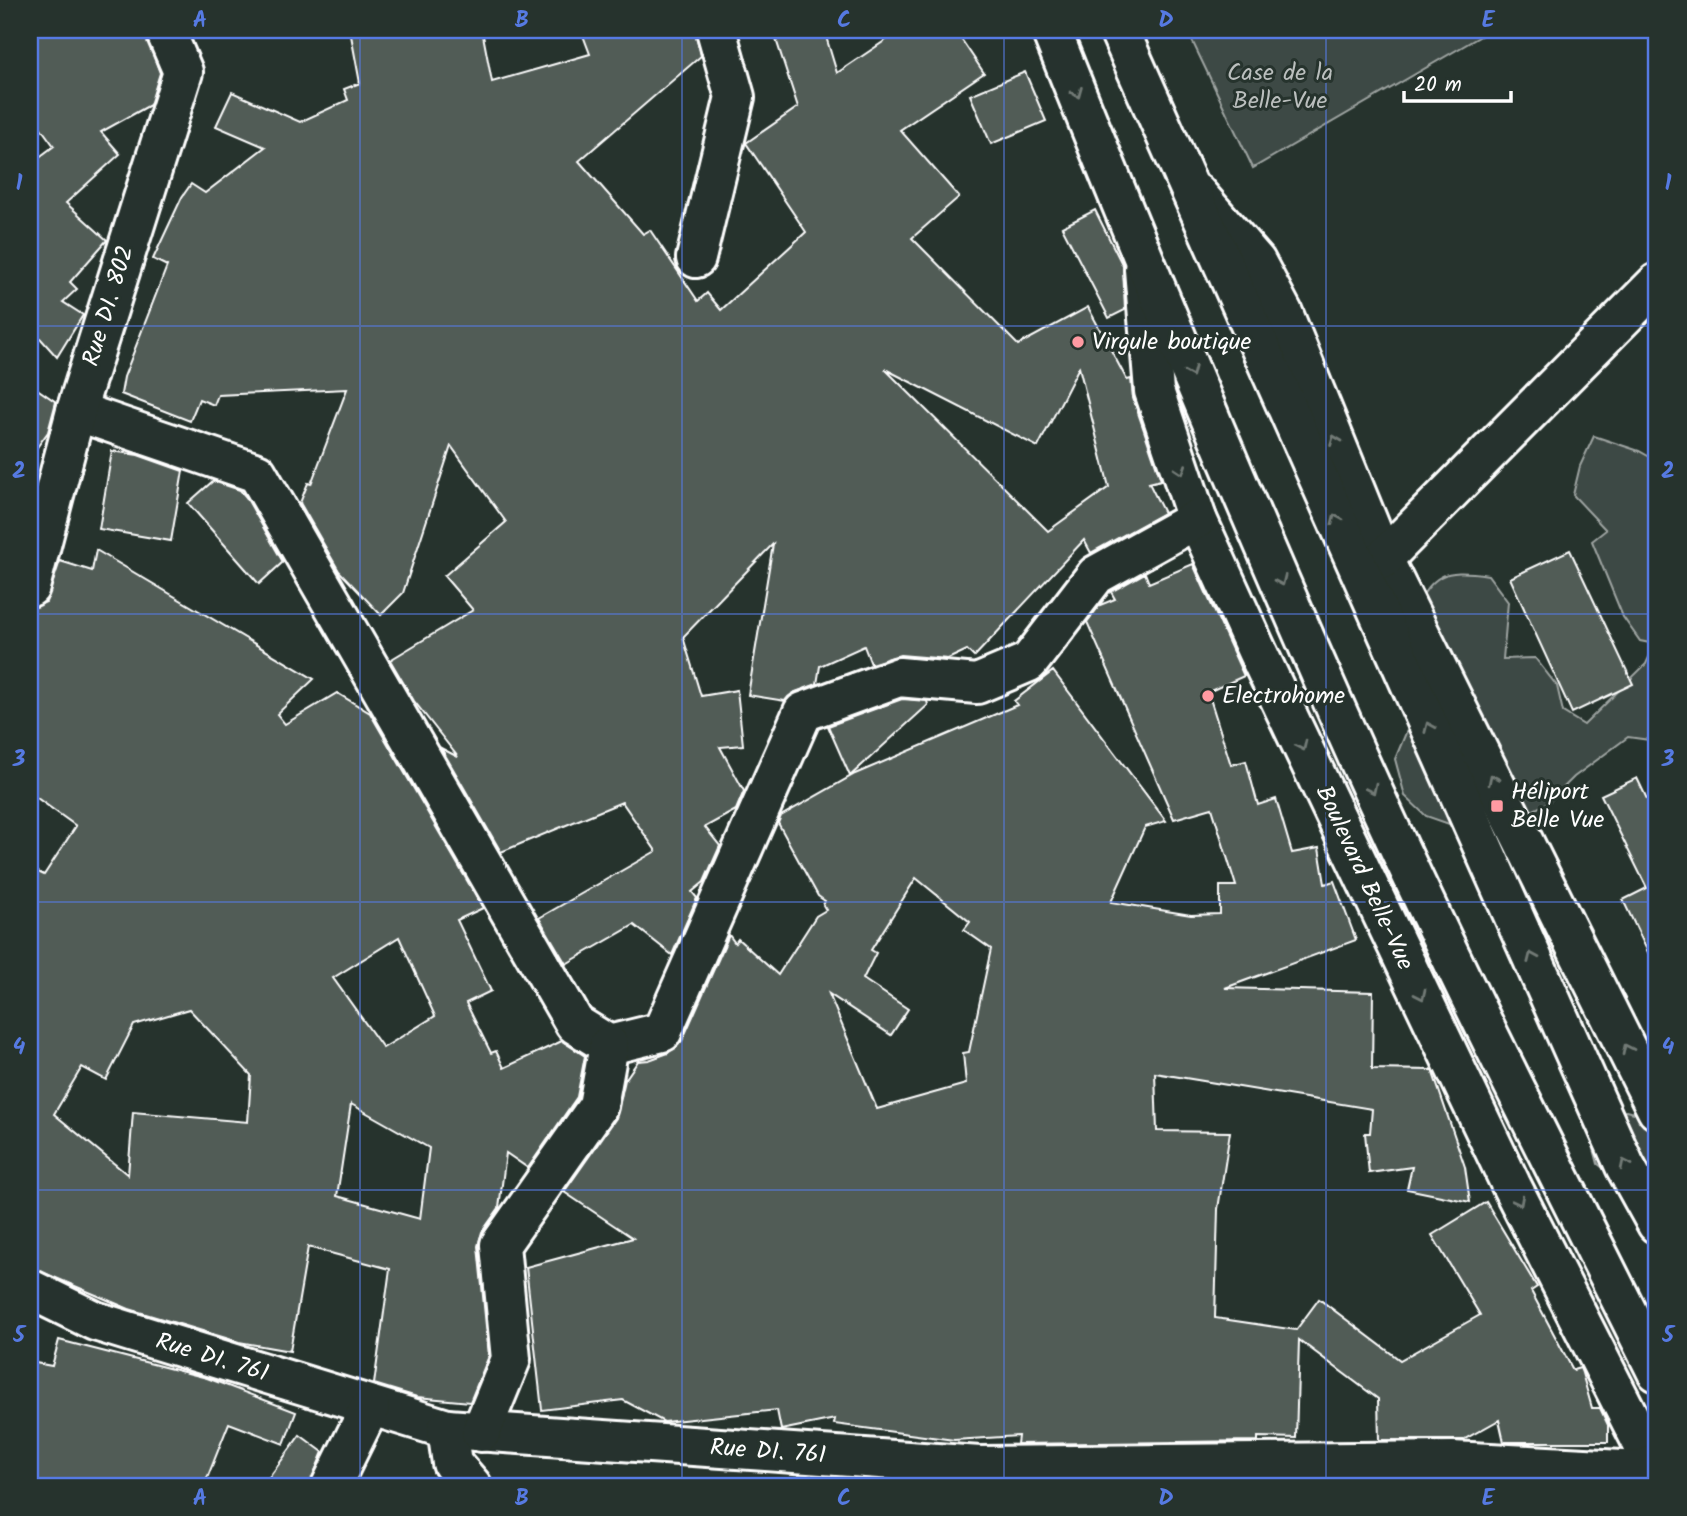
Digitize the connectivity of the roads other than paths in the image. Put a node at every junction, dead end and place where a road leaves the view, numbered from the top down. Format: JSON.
{"nodes":[{"id":1,"x":165,"y":30,"type":"edge"},
{"id":2,"x":716,"y":30,"type":"edge"},
{"id":3,"x":1051,"y":30,"type":"edge"},
{"id":4,"x":1119,"y":30,"type":"edge"},
{"id":5,"x":1184,"y":179,"type":"junction"},
{"id":6,"x":696,"y":258,"type":"dead end"},
{"id":7,"x":1143,"y":260,"type":"junction"},
{"id":8,"x":1657,"y":283,"type":"edge"},
{"id":9,"x":76,"y":411,"type":"junction"},
{"id":10,"x":1197,"y":519,"type":"junction"},
{"id":11,"x":1383,"y":559,"type":"junction"},
{"id":12,"x":30,"y":587,"type":"edge"},
{"id":13,"x":609,"y":1045,"type":"junction"},
{"id":14,"x":1657,"y":1110,"type":"edge"},
{"id":15,"x":1657,"y":1224,"type":"edge"},
{"id":16,"x":30,"y":1289,"type":"edge"},
{"id":17,"x":1657,"y":1372,"type":"edge"},
{"id":18,"x":370,"y":1407,"type":"junction"},
{"id":19,"x":464,"y":1431,"type":"junction"},
{"id":20,"x":1647,"y":1473,"type":"edge"},
{"id":21,"x":974,"y":1476,"type":"edge"},
{"id":22,"x":331,"y":1486,"type":"edge"},
{"id":23,"x":472,"y":1486,"type":"edge"}],
"edges":[{"from":1,"to":9,"type":"street","name":"Rue DI. 802"},
{"from":2,"to":6,"type":"street"},
{"from":3,"to":7,"type":"street","name":"Boulevard Belle-Vue","one_way":true},
{"from":4,"to":5,"type":"street"},
{"from":11,"to":5,"type":"street","one_way":true},
{"from":15,"to":5,"type":"street","one_way":true},
{"from":7,"to":10,"type":"street","name":"Boulevard Belle-Vue","one_way":true},
{"from":7,"to":17,"type":"street","name":"Boulevard Belle-Vue","one_way":true},
{"from":8,"to":11,"type":"street"},
{"from":9,"to":12,"type":"street","name":"Rue DI. 802"},
{"from":9,"to":13,"type":"street"},
{"from":10,"to":13,"type":"street"},
{"from":10,"to":20,"type":"street","name":"Boulevard Belle-Vue","one_way":true},
{"from":14,"to":11,"type":"street","one_way":true},
{"from":13,"to":19,"type":"street"},
{"from":16,"to":18,"type":"street","name":"Rue DI. 761"},
{"from":18,"to":19,"type":"street","name":"Rue DI. 761"},
{"from":18,"to":22,"type":"street"},
{"from":19,"to":21,"type":"street","name":"Rue DI. 761"},
{"from":19,"to":23,"type":"street"},
{"from":20,"to":21,"type":"street","name":"Rue DI. 761"}]}
